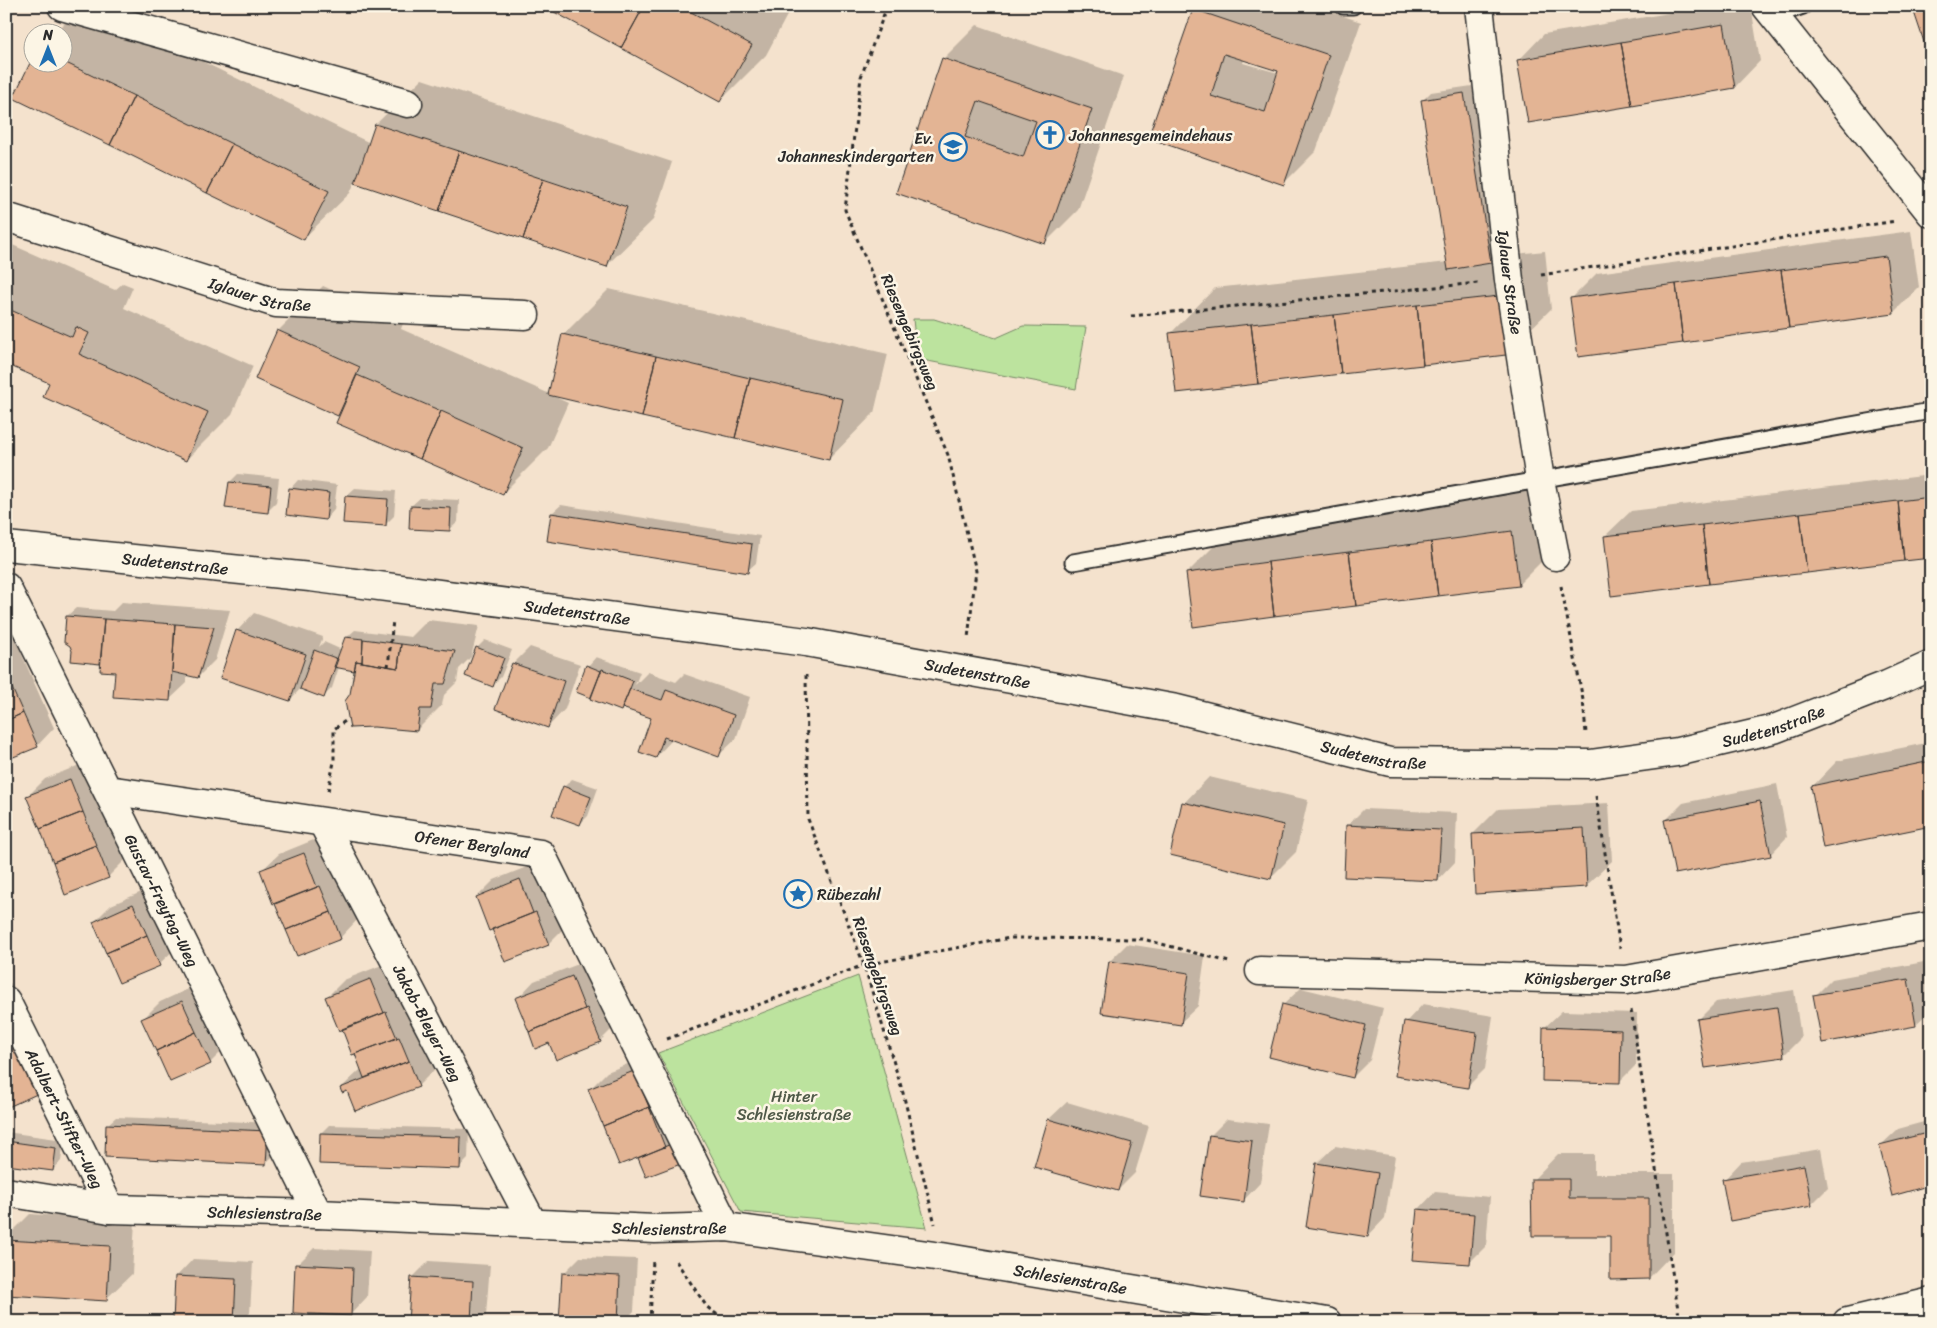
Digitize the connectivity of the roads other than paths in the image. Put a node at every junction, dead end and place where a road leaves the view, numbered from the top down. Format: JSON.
{"nodes":[{"id":1,"x":62,"y":6,"type":"edge"},
{"id":2,"x":1343,"y":6,"type":"edge"},
{"id":3,"x":1353,"y":6,"type":"edge"},
{"id":4,"x":1479,"y":6,"type":"edge"},
{"id":5,"x":1803,"y":6,"type":"edge"},
{"id":6,"x":1770,"y":11,"type":"edge"},
{"id":7,"x":408,"y":103,"type":"dead end"},
{"id":8,"x":1931,"y":214,"type":"edge"},
{"id":9,"x":6,"y":217,"type":"edge"},
{"id":10,"x":525,"y":315,"type":"dead end"},
{"id":11,"x":1931,"y":411,"type":"edge"},
{"id":12,"x":1540,"y":480,"type":"junction"},
{"id":13,"x":6,"y":546,"type":"edge"},
{"id":14,"x":1555,"y":556,"type":"road end"},
{"id":15,"x":1074,"y":562,"type":"dead end"},
{"id":16,"x":6,"y":587,"type":"edge"},
{"id":17,"x":1931,"y":665,"type":"edge"},
{"id":18,"x":108,"y":790,"type":"junction"},
{"id":19,"x":327,"y":823,"type":"junction"},
{"id":20,"x":1931,"y":926,"type":"edge"},
{"id":21,"x":1260,"y":971,"type":"road end"},
{"id":22,"x":6,"y":1001,"type":"edge"},
{"id":23,"x":6,"y":1192,"type":"edge"},
{"id":24,"x":110,"y":1209,"type":"junction"},
{"id":25,"x":318,"y":1214,"type":"junction"},
{"id":26,"x":533,"y":1224,"type":"junction"},
{"id":27,"x":726,"y":1227,"type":"junction"},
{"id":28,"x":1931,"y":1302,"type":"edge"},
{"id":29,"x":1328,"y":1322,"type":"edge"},
{"id":30,"x":1847,"y":1322,"type":"edge"}],
"edges":[{"from":1,"to":7,"type":"street"},
{"from":2,"to":3,"type":"lane"},
{"from":4,"to":12,"type":"street","name":"Iglauer Straße"},
{"from":5,"to":6,"type":"lane"},
{"from":6,"to":8,"type":"street"},
{"from":9,"to":10,"type":"street","name":"Iglauer Straße"},
{"from":11,"to":12,"type":"lane"},
{"from":12,"to":14,"type":"street","name":"Iglauer Straße"},
{"from":12,"to":15,"type":"lane"},
{"from":13,"to":17,"type":"street","name":"Sudetenstraße"},
{"from":16,"to":18,"type":"street","name":"Gustav-Freytag-Weg"},
{"from":18,"to":19,"type":"street","name":"Ofener Bergland"},
{"from":18,"to":25,"type":"street","name":"Gustav-Freytag-Weg"},
{"from":19,"to":26,"type":"street","name":"Jakob-Bleyer-Weg"},
{"from":19,"to":27,"type":"street","name":"Ofener Bergland"},
{"from":20,"to":21,"type":"street","name":"Königsberger Straße"},
{"from":22,"to":24,"type":"street","name":"Adalbert-Stifter-Weg"},
{"from":23,"to":24,"type":"street","name":"Schlesienstraße"},
{"from":24,"to":25,"type":"street","name":"Schlesienstraße"},
{"from":25,"to":26,"type":"street","name":"Schlesienstraße"},
{"from":26,"to":27,"type":"street","name":"Schlesienstraße"},
{"from":27,"to":29,"type":"street","name":"Schlesienstraße"},
{"from":28,"to":30,"type":"street"}]}
